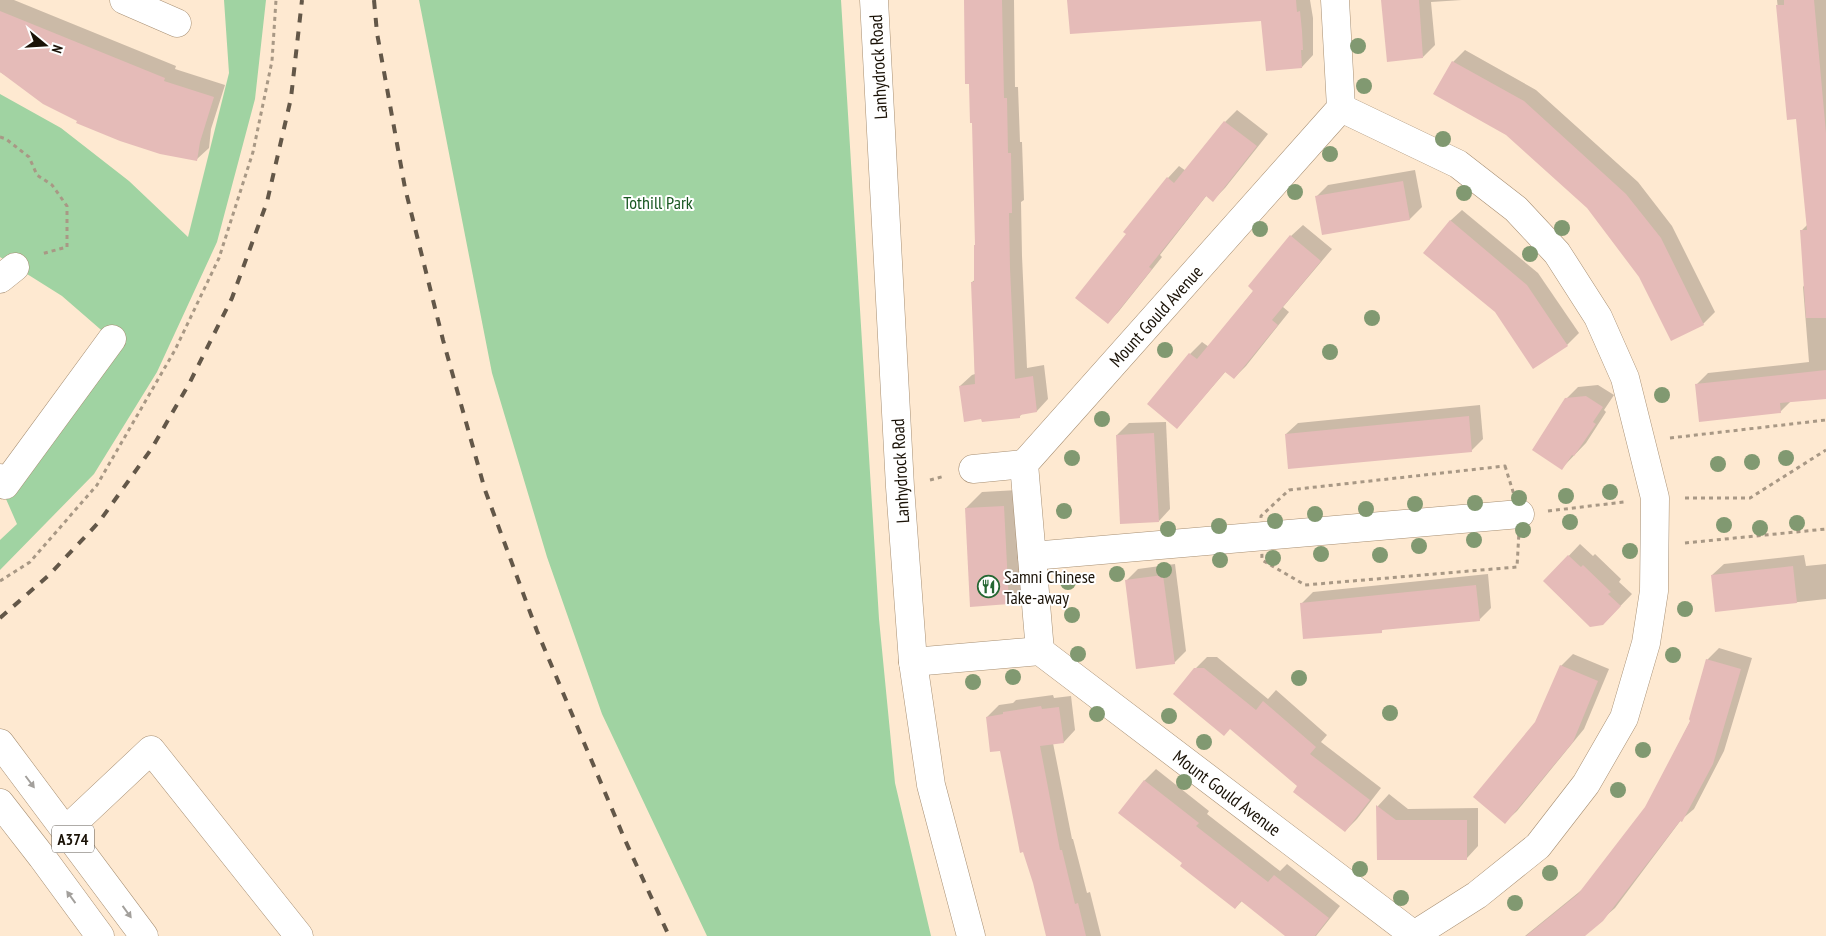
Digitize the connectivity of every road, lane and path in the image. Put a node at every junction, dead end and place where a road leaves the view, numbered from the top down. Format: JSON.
{"nodes":[{"id":1,"x":124,"y":0,"type":"edge"},
{"id":2,"x":276,"y":0,"type":"edge"},
{"id":3,"x":874,"y":0,"type":"edge"},
{"id":4,"x":1335,"y":0,"type":"edge"},
{"id":5,"x":177,"y":23,"type":"dead end"},
{"id":6,"x":1342,"y":108,"type":"junction"},
{"id":7,"x":0,"y":137,"type":"edge"},
{"id":8,"x":8,"y":272,"type":"edge"},
{"id":9,"x":112,"y":339,"type":"dead end"},
{"id":10,"x":1826,"y":420,"type":"edge"},
{"id":11,"x":1642,"y":442,"type":"junction"},
{"id":12,"x":1826,"y":450,"type":"edge"},
{"id":13,"x":1024,"y":464,"type":"junction"},
{"id":14,"x":973,"y":469,"type":"joint"},
{"id":15,"x":3,"y":481,"type":"edge"},
{"id":16,"x":900,"y":487,"type":"junction"},
{"id":17,"x":1655,"y":498,"type":"junction"},
{"id":18,"x":1520,"y":514,"type":"joint"},
{"id":19,"x":1826,"y":529,"type":"edge"},
{"id":20,"x":1654,"y":546,"type":"junction"},
{"id":21,"x":1032,"y":556,"type":"junction"},
{"id":22,"x":0,"y":582,"type":"edge"},
{"id":23,"x":1040,"y":651,"type":"junction"},
{"id":24,"x":913,"y":662,"type":"junction"},
{"id":25,"x":0,"y":743,"type":"edge"},
{"id":26,"x":0,"y":803,"type":"edge"},
{"id":27,"x":66,"y":830,"type":"junction"},
{"id":28,"x":1414,"y":935,"type":"edge"},
{"id":29,"x":100,"y":936,"type":"edge"},
{"id":30,"x":144,"y":936,"type":"edge"},
{"id":31,"x":299,"y":936,"type":"edge"},
{"id":32,"x":971,"y":936,"type":"edge"}],
"edges":[{"from":1,"to":5,"type":"street"},
{"from":2,"to":22,"type":"path"},
{"from":3,"to":16,"type":"street","name":"Lanhydrock Road"},
{"from":4,"to":6,"type":"street"},
{"from":6,"to":11,"type":"street"},
{"from":6,"to":13,"type":"street","name":"Mount Gould Avenue"},
{"from":7,"to":8,"type":"path"},
{"from":9,"to":15,"type":"street"},
{"from":10,"to":11,"type":"path"},
{"from":11,"to":17,"type":"street"},
{"from":12,"to":17,"type":"path"},
{"from":13,"to":14,"type":"street"},
{"from":13,"to":21,"type":"street"},
{"from":14,"to":16,"type":"path"},
{"from":16,"to":24,"type":"street","name":"Lanhydrock Road"},
{"from":17,"to":18,"type":"path"},
{"from":17,"to":20,"type":"street"},
{"from":18,"to":21,"type":"street"},
{"from":19,"to":20,"type":"path"},
{"from":20,"to":28,"type":"street"},
{"from":21,"to":23,"type":"street"},
{"from":23,"to":24,"type":"street"},
{"from":23,"to":28,"type":"street","name":"Mount Gould Avenue"},
{"from":24,"to":32,"type":"street","name":"Lanhydrock Road"},
{"from":25,"to":27,"type":"street","number":"A374","one_way":true},
{"from":29,"to":26,"type":"street","number":"A374","one_way":true},
{"from":27,"to":30,"type":"street","number":"A374","one_way":true},
{"from":27,"to":31,"type":"street"}]}
